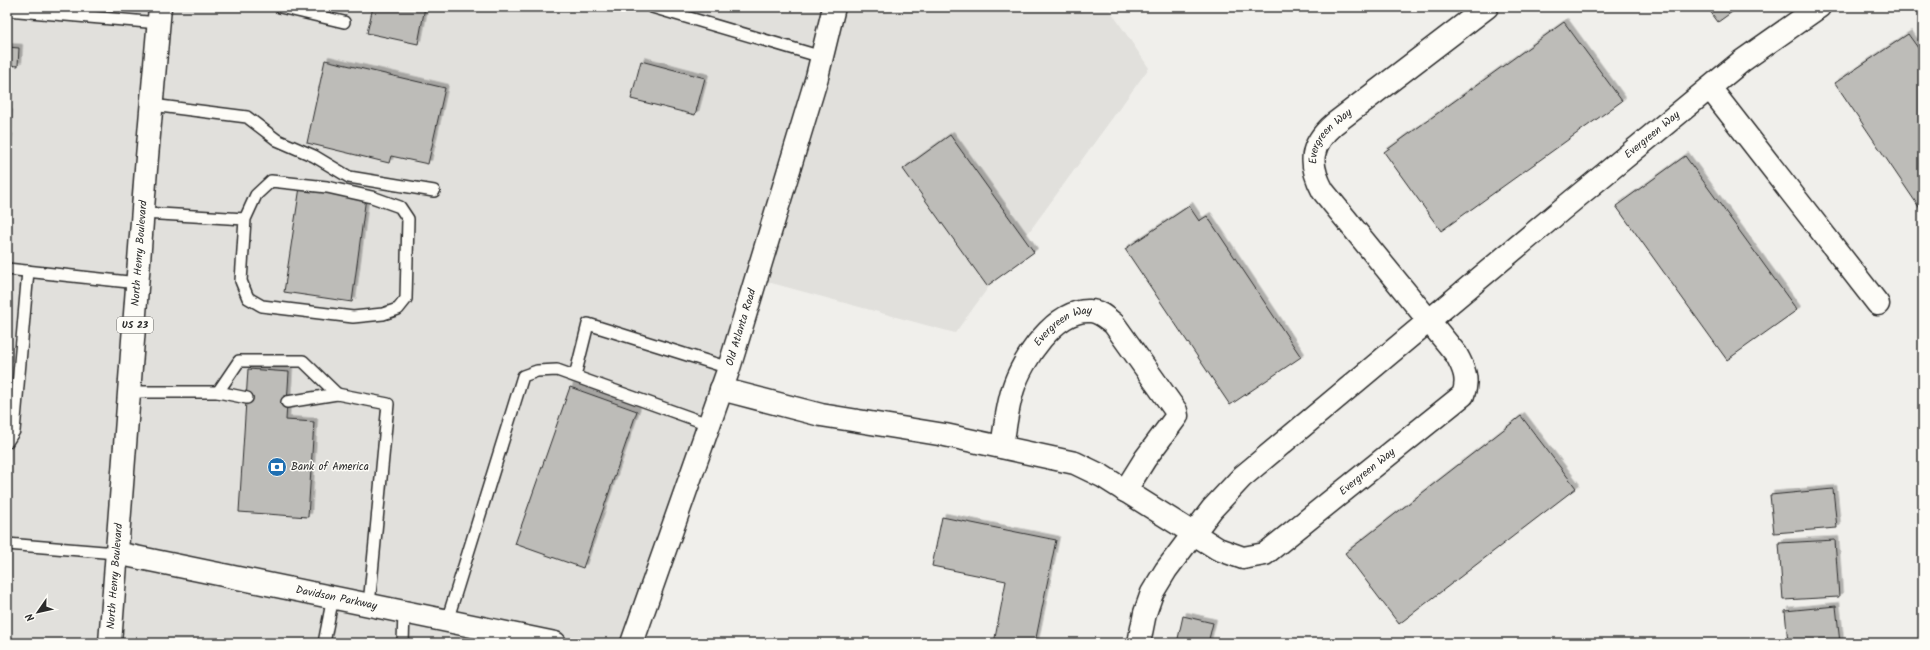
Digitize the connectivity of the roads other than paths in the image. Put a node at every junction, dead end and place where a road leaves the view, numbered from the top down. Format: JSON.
{"nodes":[{"id":1,"x":280,"y":7,"type":"edge"},
{"id":2,"x":652,"y":7,"type":"edge"},
{"id":3,"x":834,"y":7,"type":"edge"},
{"id":4,"x":1487,"y":7,"type":"edge"},
{"id":5,"x":1819,"y":7,"type":"edge"},
{"id":6,"x":7,"y":10,"type":"edge"},
{"id":7,"x":37,"y":10,"type":"edge"},
{"id":8,"x":160,"y":15,"type":"edge"},
{"id":9,"x":344,"y":22,"type":"dead end"},
{"id":10,"x":822,"y":57,"type":"junction"},
{"id":11,"x":1710,"y":88,"type":"junction"},
{"id":12,"x":152,"y":105,"type":"junction"},
{"id":13,"x":434,"y":191,"type":"dead end"},
{"id":14,"x":143,"y":213,"type":"junction"},
{"id":15,"x":245,"y":219,"type":"junction"},
{"id":16,"x":7,"y":269,"type":"edge"},
{"id":17,"x":28,"y":271,"type":"junction"},
{"id":18,"x":138,"y":284,"type":"junction"},
{"id":19,"x":1878,"y":304,"type":"dead end"},
{"id":20,"x":1428,"y":321,"type":"junction"},
{"id":21,"x":729,"y":368,"type":"junction"},
{"id":22,"x":575,"y":376,"type":"junction"},
{"id":23,"x":721,"y":389,"type":"junction"},
{"id":24,"x":129,"y":392,"type":"junction"},
{"id":25,"x":218,"y":392,"type":"junction"},
{"id":26,"x":337,"y":394,"type":"junction"},
{"id":27,"x":247,"y":398,"type":"dead end"},
{"id":28,"x":287,"y":402,"type":"dead end"},
{"id":29,"x":708,"y":424,"type":"junction"},
{"id":30,"x":7,"y":442,"type":"edge"},
{"id":31,"x":1002,"y":447,"type":"junction"},
{"id":32,"x":1126,"y":491,"type":"junction"},
{"id":33,"x":1194,"y":534,"type":"junction"},
{"id":34,"x":7,"y":544,"type":"edge"},
{"id":35,"x":116,"y":553,"type":"junction"},
{"id":36,"x":333,"y":597,"type":"junction"},
{"id":37,"x":369,"y":605,"type":"junction"},
{"id":38,"x":404,"y":612,"type":"junction"},
{"id":39,"x":447,"y":621,"type":"junction"},
{"id":40,"x":110,"y":643,"type":"edge"},
{"id":41,"x":324,"y":643,"type":"edge"},
{"id":42,"x":403,"y":643,"type":"edge"},
{"id":43,"x":556,"y":643,"type":"edge"},
{"id":44,"x":632,"y":643,"type":"edge"},
{"id":45,"x":1139,"y":643,"type":"edge"}],
"edges":[{"from":1,"to":9,"type":"lane"},
{"from":2,"to":10,"type":"lane"},
{"from":3,"to":10,"type":"main road","name":"Old Atlanta Road"},
{"from":4,"to":20,"type":"main road","name":"Evergreen Way"},
{"from":5,"to":11,"type":"main road","name":"Evergreen Way"},
{"from":6,"to":7,"type":"lane"},
{"from":7,"to":8,"type":"lane"},
{"from":8,"to":12,"type":"main road","name":"North Henry Boulevard","number":"US 23"},
{"from":10,"to":21,"type":"main road","name":"Old Atlanta Road"},
{"from":11,"to":19,"type":"main road"},
{"from":11,"to":20,"type":"main road","name":"Evergreen Way"},
{"from":12,"to":13,"type":"lane"},
{"from":12,"to":14,"type":"main road","name":"North Henry Boulevard","number":"US 23"},
{"from":14,"to":15,"type":"lane"},
{"from":14,"to":18,"type":"main road","name":"North Henry Boulevard","number":"US 23"},
{"from":15,"to":15,"type":"lane"},
{"from":16,"to":17,"type":"lane"},
{"from":17,"to":18,"type":"lane"},
{"from":17,"to":30,"type":"lane"},
{"from":18,"to":24,"type":"main road","name":"North Henry Boulevard","number":"US 23"},
{"from":20,"to":33,"type":"main road","name":"Evergreen Way"},
{"from":20,"to":33,"type":"main road","name":"Evergreen Way"},
{"from":21,"to":22,"type":"lane"},
{"from":21,"to":23,"type":"main road","name":"Old Atlanta Road"},
{"from":22,"to":29,"type":"lane"},
{"from":22,"to":39,"type":"lane"},
{"from":23,"to":29,"type":"main road","name":"Old Atlanta Road"},
{"from":23,"to":31,"type":"main road","name":"Evergreen Way"},
{"from":24,"to":25,"type":"lane"},
{"from":24,"to":35,"type":"main road","name":"North Henry Boulevard","number":"US 23"},
{"from":25,"to":26,"type":"lane"},
{"from":25,"to":27,"type":"lane"},
{"from":26,"to":28,"type":"lane"},
{"from":26,"to":37,"type":"lane"},
{"from":29,"to":44,"type":"main road","name":"Old Atlanta Road"},
{"from":31,"to":32,"type":"main road","name":"Evergreen Way"},
{"from":31,"to":32,"type":"main road","name":"Evergreen Way"},
{"from":32,"to":33,"type":"main road","name":"Evergreen Way"},
{"from":33,"to":45,"type":"main road","name":"Evergreen Way"},
{"from":34,"to":35,"type":"lane"},
{"from":35,"to":36,"type":"main road","name":"Davidson Parkway"},
{"from":35,"to":40,"type":"main road","name":"North Henry Boulevard","number":"US 23"},
{"from":36,"to":37,"type":"main road","name":"Davidson Parkway"},
{"from":36,"to":41,"type":"lane"},
{"from":37,"to":38,"type":"main road","name":"Davidson Parkway"},
{"from":38,"to":39,"type":"main road","name":"Davidson Parkway"},
{"from":38,"to":42,"type":"lane"},
{"from":39,"to":43,"type":"main road","name":"Davidson Parkway"}]}
